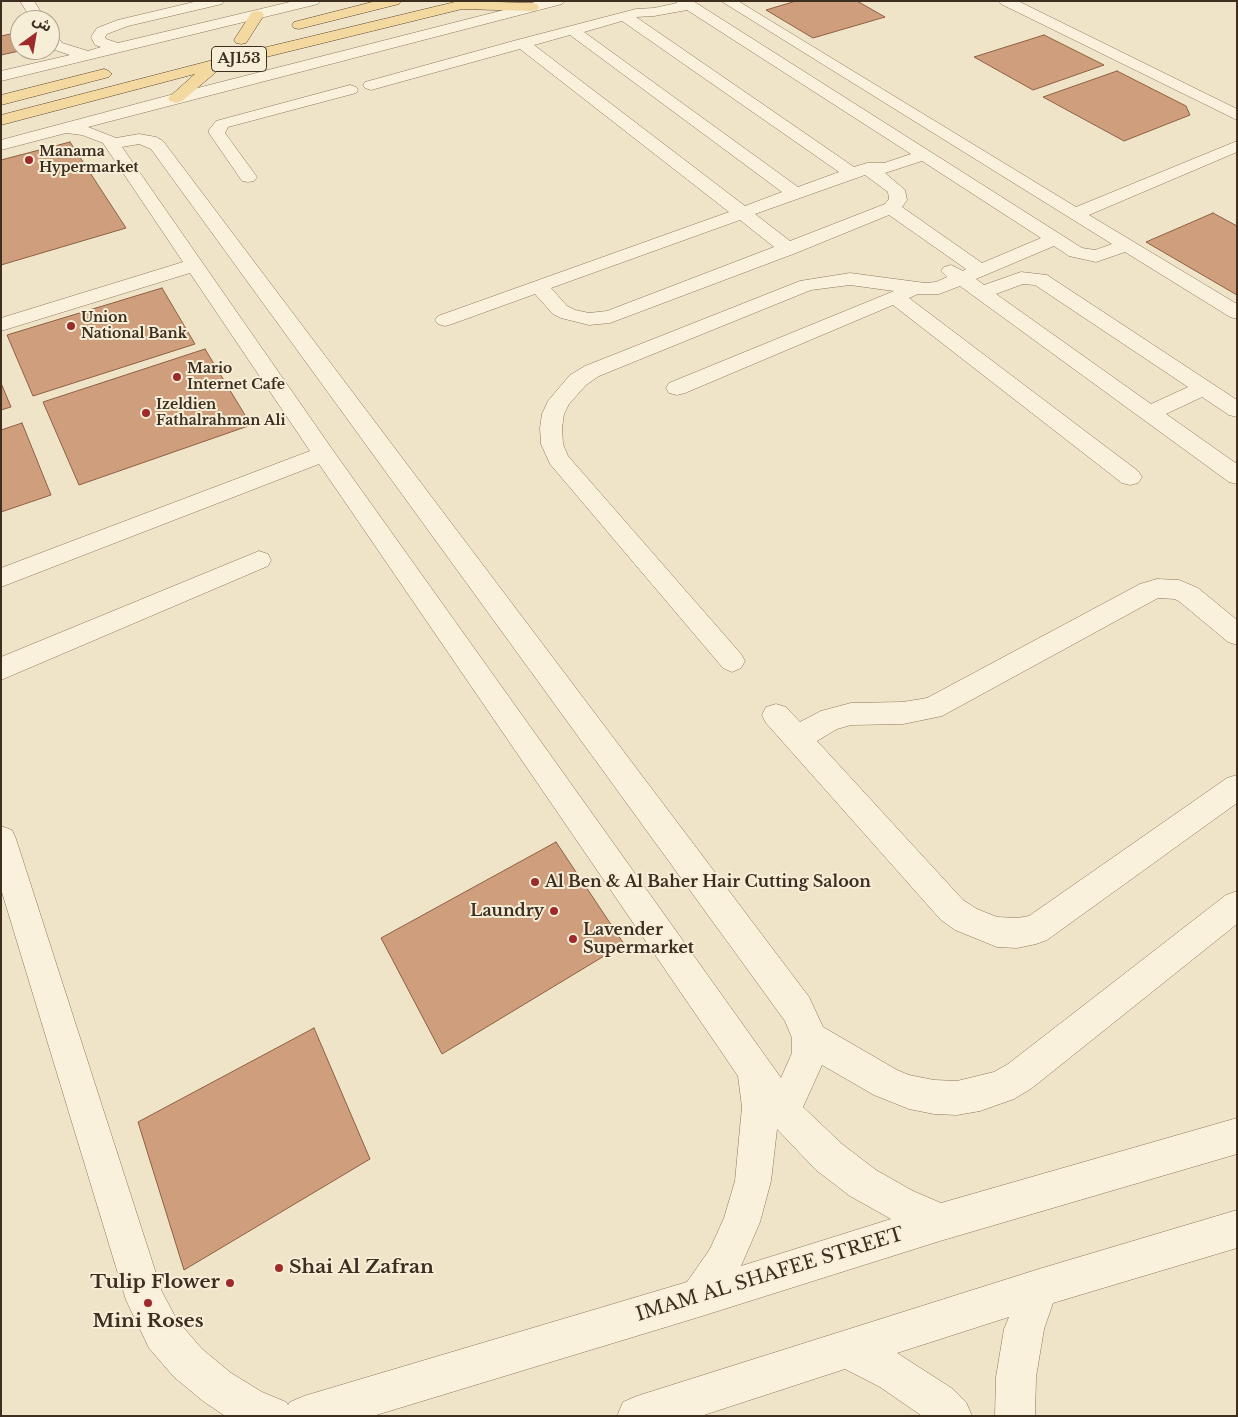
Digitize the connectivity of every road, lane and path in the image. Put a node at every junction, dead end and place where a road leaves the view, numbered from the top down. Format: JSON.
{"nodes":[{"id":1,"x":217,"y":1,"type":"edge"},
{"id":2,"x":313,"y":1,"type":"edge"},
{"id":3,"x":394,"y":1,"type":"edge"},
{"id":4,"x":557,"y":1,"type":"edge"},
{"id":5,"x":668,"y":1,"type":"edge"},
{"id":6,"x":728,"y":1,"type":"edge"},
{"id":7,"x":1006,"y":1,"type":"edge"},
{"id":8,"x":471,"y":3,"type":"edge"},
{"id":9,"x":686,"y":3,"type":"edge"},
{"id":10,"x":282,"y":5,"type":"edge"},
{"id":11,"x":532,"y":8,"type":"junction"},
{"id":12,"x":257,"y":15,"type":"junction"},
{"id":13,"x":630,"y":15,"type":"junction"},
{"id":14,"x":289,"y":28,"type":"dead end"},
{"id":15,"x":572,"y":30,"type":"junction"},
{"id":16,"x":261,"y":35,"type":"dead end"},
{"id":17,"x":242,"y":40,"type":"junction"},
{"id":18,"x":522,"y":43,"type":"junction"},
{"id":19,"x":60,"y":44,"type":"edge"},
{"id":20,"x":222,"y":44,"type":"dead end"},
{"id":21,"x":119,"y":49,"type":"junction"},
{"id":22,"x":91,"y":56,"type":"junction"},
{"id":23,"x":40,"y":60,"type":"edge"},
{"id":24,"x":320,"y":61,"type":"junction"},
{"id":25,"x":217,"y":64,"type":"junction"},
{"id":26,"x":35,"y":68,"type":"junction"},
{"id":27,"x":116,"y":71,"type":"dead end"},
{"id":28,"x":1,"y":76,"type":"edge"},
{"id":29,"x":360,"y":85,"type":"junction"},
{"id":30,"x":176,"y":98,"type":"junction"},
{"id":31,"x":1,"y":100,"type":"edge"},
{"id":32,"x":120,"y":114,"type":"junction"},
{"id":33,"x":1237,"y":115,"type":"edge"},
{"id":34,"x":1,"y":120,"type":"edge"},
{"id":35,"x":68,"y":128,"type":"junction"},
{"id":36,"x":110,"y":142,"type":"junction"},
{"id":37,"x":1,"y":145,"type":"edge"},
{"id":38,"x":1237,"y":146,"type":"edge"},
{"id":39,"x":917,"y":151,"type":"junction"},
{"id":40,"x":860,"y":171,"type":"junction"},
{"id":41,"x":248,"y":177,"type":"dead end"},
{"id":42,"x":796,"y":194,"type":"junction"},
{"id":43,"x":891,"y":208,"type":"junction"},
{"id":44,"x":742,"y":212,"type":"junction"},
{"id":45,"x":1075,"y":214,"type":"junction"},
{"id":46,"x":1037,"y":228,"type":"junction"},
{"id":47,"x":1054,"y":239,"type":"junction"},
{"id":48,"x":1126,"y":246,"type":"junction"},
{"id":49,"x":789,"y":249,"type":"junction"},
{"id":50,"x":195,"y":265,"type":"junction"},
{"id":51,"x":963,"y":269,"type":"junction"},
{"id":52,"x":538,"y":286,"type":"junction"},
{"id":53,"x":918,"y":288,"type":"junction"},
{"id":54,"x":982,"y":293,"type":"junction"},
{"id":55,"x":894,"y":297,"type":"junction"},
{"id":56,"x":1237,"y":313,"type":"edge"},
{"id":57,"x":446,"y":320,"type":"dead end"},
{"id":58,"x":1,"y":325,"type":"edge"},
{"id":59,"x":677,"y":388,"type":"dead end"},
{"id":60,"x":1204,"y":388,"type":"junction"},
{"id":61,"x":1237,"y":410,"type":"edge"},
{"id":62,"x":1149,"y":413,"type":"junction"},
{"id":63,"x":324,"y":454,"type":"junction"},
{"id":64,"x":1237,"y":476,"type":"edge"},
{"id":65,"x":1130,"y":477,"type":"dead end"},
{"id":66,"x":259,"y":560,"type":"dead end"},
{"id":67,"x":1,"y":578,"type":"edge"},
{"id":68,"x":1237,"y":634,"type":"edge"},
{"id":69,"x":732,"y":661,"type":"dead end"},
{"id":70,"x":1,"y":669,"type":"edge"},
{"id":71,"x":776,"y":715,"type":"dead end"},
{"id":72,"x":799,"y":740,"type":"junction"},
{"id":73,"x":1237,"y":787,"type":"edge"},
{"id":74,"x":4,"y":860,"type":"edge"},
{"id":75,"x":1237,"y":905,"type":"edge"},
{"id":76,"x":809,"y":1038,"type":"junction"},
{"id":77,"x":755,"y":1071,"type":"junction"},
{"id":78,"x":783,"y":1112,"type":"junction"},
{"id":79,"x":1237,"y":1136,"type":"edge"},
{"id":80,"x":940,"y":1222,"type":"junction"},
{"id":81,"x":1237,"y":1229,"type":"edge"},
{"id":82,"x":1039,"y":1288,"type":"junction"},
{"id":83,"x":699,"y":1298,"type":"junction"},
{"id":84,"x":849,"y":1350,"type":"junction"},
{"id":85,"x":272,"y":1416,"type":"edge"},
{"id":86,"x":304,"y":1416,"type":"edge"},
{"id":87,"x":637,"y":1416,"type":"edge"},
{"id":88,"x":952,"y":1416,"type":"edge"},
{"id":89,"x":1015,"y":1416,"type":"edge"}],
"edges":[{"from":1,"to":21,"type":"street"},
{"from":2,"to":10,"type":"street"},
{"from":3,"to":14,"type":"main road"},
{"from":4,"to":11,"type":"street"},
{"from":5,"to":13,"type":"street"},
{"from":6,"to":45,"type":"street"},
{"from":7,"to":33,"type":"street"},
{"from":8,"to":11,"type":"main road"},
{"from":8,"to":25,"type":"main road","number":"AJ153"},
{"from":9,"to":13,"type":"street"},
{"from":9,"to":39,"type":"street"},
{"from":10,"to":12,"type":"street"},
{"from":11,"to":24,"type":"street"},
{"from":12,"to":17,"type":"main road"},
{"from":12,"to":21,"type":"street"},
{"from":13,"to":15,"type":"street"},
{"from":13,"to":40,"type":"street"},
{"from":15,"to":18,"type":"street"},
{"from":15,"to":42,"type":"street"},
{"from":16,"to":17,"type":"main road","number":"AJ153"},
{"from":17,"to":20,"type":"main road","number":"AJ153"},
{"from":18,"to":29,"type":"street"},
{"from":18,"to":44,"type":"street"},
{"from":19,"to":22,"type":"street"},
{"from":21,"to":22,"type":"street"},
{"from":22,"to":26,"type":"street"},
{"from":23,"to":26,"type":"street"},
{"from":24,"to":29,"type":"street"},
{"from":24,"to":30,"type":"street"},
{"from":25,"to":30,"type":"main road"},
{"from":25,"to":34,"type":"main road","number":"AJ153"},
{"from":26,"to":28,"type":"street"},
{"from":27,"to":31,"type":"main road"},
{"from":29,"to":41,"type":"street"},
{"from":30,"to":32,"type":"street"},
{"from":32,"to":35,"type":"street"},
{"from":32,"to":36,"type":"street"},
{"from":35,"to":36,"type":"street"},
{"from":35,"to":37,"type":"street"},
{"from":36,"to":50,"type":"street"},
{"from":36,"to":76,"type":"street"},
{"from":38,"to":45,"type":"street"},
{"from":39,"to":40,"type":"street"},
{"from":39,"to":46,"type":"street"},
{"from":40,"to":42,"type":"street"},
{"from":40,"to":43,"type":"street"},
{"from":42,"to":44,"type":"street"},
{"from":43,"to":49,"type":"street"},
{"from":43,"to":51,"type":"street"},
{"from":44,"to":49,"type":"street"},
{"from":44,"to":52,"type":"street"},
{"from":45,"to":48,"type":"street"},
{"from":46,"to":47,"type":"street"},
{"from":46,"to":51,"type":"street"},
{"from":47,"to":48,"type":"street"},
{"from":47,"to":51,"type":"street"},
{"from":48,"to":56,"type":"street"},
{"from":49,"to":52,"type":"street"},
{"from":50,"to":58,"type":"street"},
{"from":50,"to":63,"type":"street"},
{"from":51,"to":53,"type":"street"},
{"from":51,"to":54,"type":"street"},
{"from":52,"to":57,"type":"street"},
{"from":53,"to":55,"type":"street"},
{"from":53,"to":69,"type":"street"},
{"from":54,"to":60,"type":"street"},
{"from":54,"to":62,"type":"street"},
{"from":55,"to":59,"type":"street"},
{"from":55,"to":65,"type":"street"},
{"from":60,"to":61,"type":"street"},
{"from":60,"to":62,"type":"street"},
{"from":62,"to":64,"type":"street"},
{"from":63,"to":67,"type":"street"},
{"from":63,"to":77,"type":"street"},
{"from":66,"to":70,"type":"street"},
{"from":68,"to":72,"type":"street"},
{"from":71,"to":72,"type":"street"},
{"from":72,"to":73,"type":"street"},
{"from":74,"to":85,"type":"street"},
{"from":75,"to":76,"type":"street"},
{"from":76,"to":78,"type":"street"},
{"from":77,"to":78,"type":"street"},
{"from":77,"to":83,"type":"street"},
{"from":78,"to":80,"type":"street"},
{"from":79,"to":80,"type":"street","name":"IMAM AL SHAFEE STREET"},
{"from":80,"to":83,"type":"street","name":"IMAM AL SHAFEE STREET"},
{"from":81,"to":82,"type":"street"},
{"from":82,"to":84,"type":"street"},
{"from":82,"to":89,"type":"street"},
{"from":83,"to":86,"type":"street","name":"IMAM AL SHAFEE STREET"},
{"from":84,"to":87,"type":"street"},
{"from":84,"to":88,"type":"street"}]}
